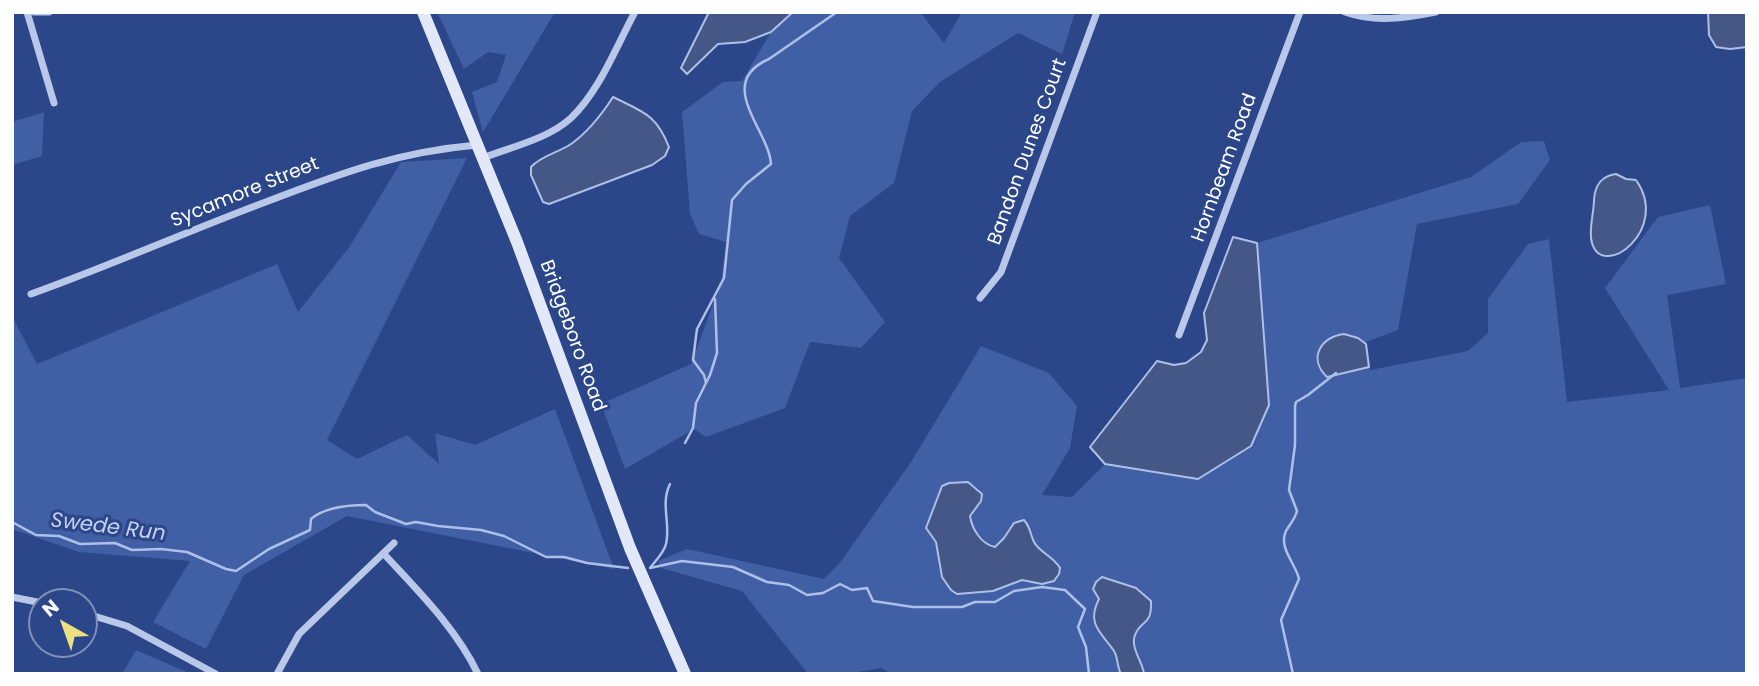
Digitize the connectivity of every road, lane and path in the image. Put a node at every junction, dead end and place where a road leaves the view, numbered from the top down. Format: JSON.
{"nodes":[{"id":1,"x":27,"y":12,"type":"edge"},
{"id":2,"x":34,"y":12,"type":"edge"},
{"id":3,"x":50,"y":12,"type":"edge"},
{"id":4,"x":423,"y":12,"type":"edge"},
{"id":5,"x":635,"y":12,"type":"edge"},
{"id":6,"x":1097,"y":12,"type":"edge"},
{"id":7,"x":1300,"y":12,"type":"edge"},
{"id":8,"x":1345,"y":12,"type":"edge"},
{"id":9,"x":1436,"y":12,"type":"edge"},
{"id":10,"x":54,"y":103,"type":"dead end"},
{"id":11,"x":477,"y":145,"type":"junction"},
{"id":12,"x":483,"y":158,"type":"junction"},
{"id":13,"x":31,"y":294,"type":"dead end"},
{"id":14,"x":980,"y":298,"type":"dead end"},
{"id":15,"x":1179,"y":335,"type":"dead end"},
{"id":16,"x":394,"y":543,"type":"dead end"},
{"id":17,"x":384,"y":554,"type":"junction"},
{"id":18,"x":98,"y":617,"type":"edge"},
{"id":19,"x":216,"y":674,"type":"edge"},
{"id":20,"x":277,"y":674,"type":"edge"},
{"id":21,"x":478,"y":674,"type":"edge"},
{"id":22,"x":685,"y":674,"type":"edge"}],
"edges":[{"from":1,"to":10,"type":"street"},
{"from":2,"to":3,"type":"street"},
{"from":4,"to":11,"type":"main road","name":"Bridgeboro Road"},
{"from":5,"to":12,"type":"street"},
{"from":6,"to":14,"type":"street","name":"Bandon Dunes Court"},
{"from":7,"to":15,"type":"street","name":"Hornbeam Road"},
{"from":8,"to":9,"type":"street"},
{"from":11,"to":12,"type":"main road","name":"Bridgeboro Road"},
{"from":11,"to":13,"type":"street","name":"Sycamore Street"},
{"from":12,"to":22,"type":"main road","name":"Bridgeboro Road"},
{"from":16,"to":17,"type":"street"},
{"from":17,"to":20,"type":"street"},
{"from":17,"to":21,"type":"street"},
{"from":18,"to":19,"type":"street"}]}
